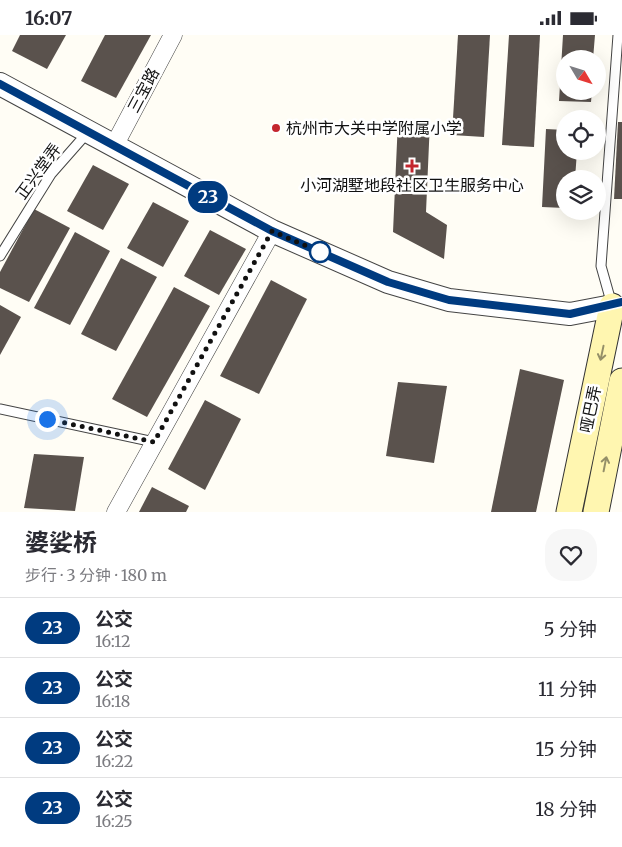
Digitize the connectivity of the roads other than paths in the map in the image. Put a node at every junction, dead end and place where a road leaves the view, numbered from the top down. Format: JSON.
{"nodes":[{"id":1,"x":173,"y":35,"type":"edge"},
{"id":2,"x":618,"y":35,"type":"edge"},
{"id":3,"x":0,"y":85,"type":"edge"},
{"id":4,"x":618,"y":99,"type":"edge"},
{"id":5,"x":88,"y":131,"type":"junction"},
{"id":6,"x":114,"y":146,"type":"junction"},
{"id":7,"x":272,"y":231,"type":"junction"},
{"id":8,"x":0,"y":256,"type":"edge"},
{"id":9,"x":619,"y":306,"type":"edge"},
{"id":10,"x":622,"y":381,"type":"edge"},
{"id":11,"x":0,"y":409,"type":"edge"},
{"id":12,"x":154,"y":442,"type":"junction"},
{"id":13,"x":116,"y":512,"type":"edge"},
{"id":14,"x":569,"y":512,"type":"edge"},
{"id":15,"x":596,"y":512,"type":"edge"}],
"edges":[{"from":1,"to":6,"type":"street","name":"三宝路"},
{"from":2,"to":4,"type":"lane"},
{"from":3,"to":5,"type":"street"},
{"from":4,"to":9,"type":"lane"},
{"from":5,"to":6,"type":"street"},
{"from":5,"to":8,"type":"lane","name":"正兴堂弄"},
{"from":6,"to":7,"type":"street"},
{"from":7,"to":9,"type":"street"},
{"from":7,"to":12,"type":"street"},
{"from":9,"to":14,"type":"main road","name":"哑巴弄","one_way":true},
{"from":15,"to":10,"type":"main road","name":"哑巴弄","one_way":true},
{"from":11,"to":12,"type":"lane"},
{"from":12,"to":13,"type":"street"}]}
